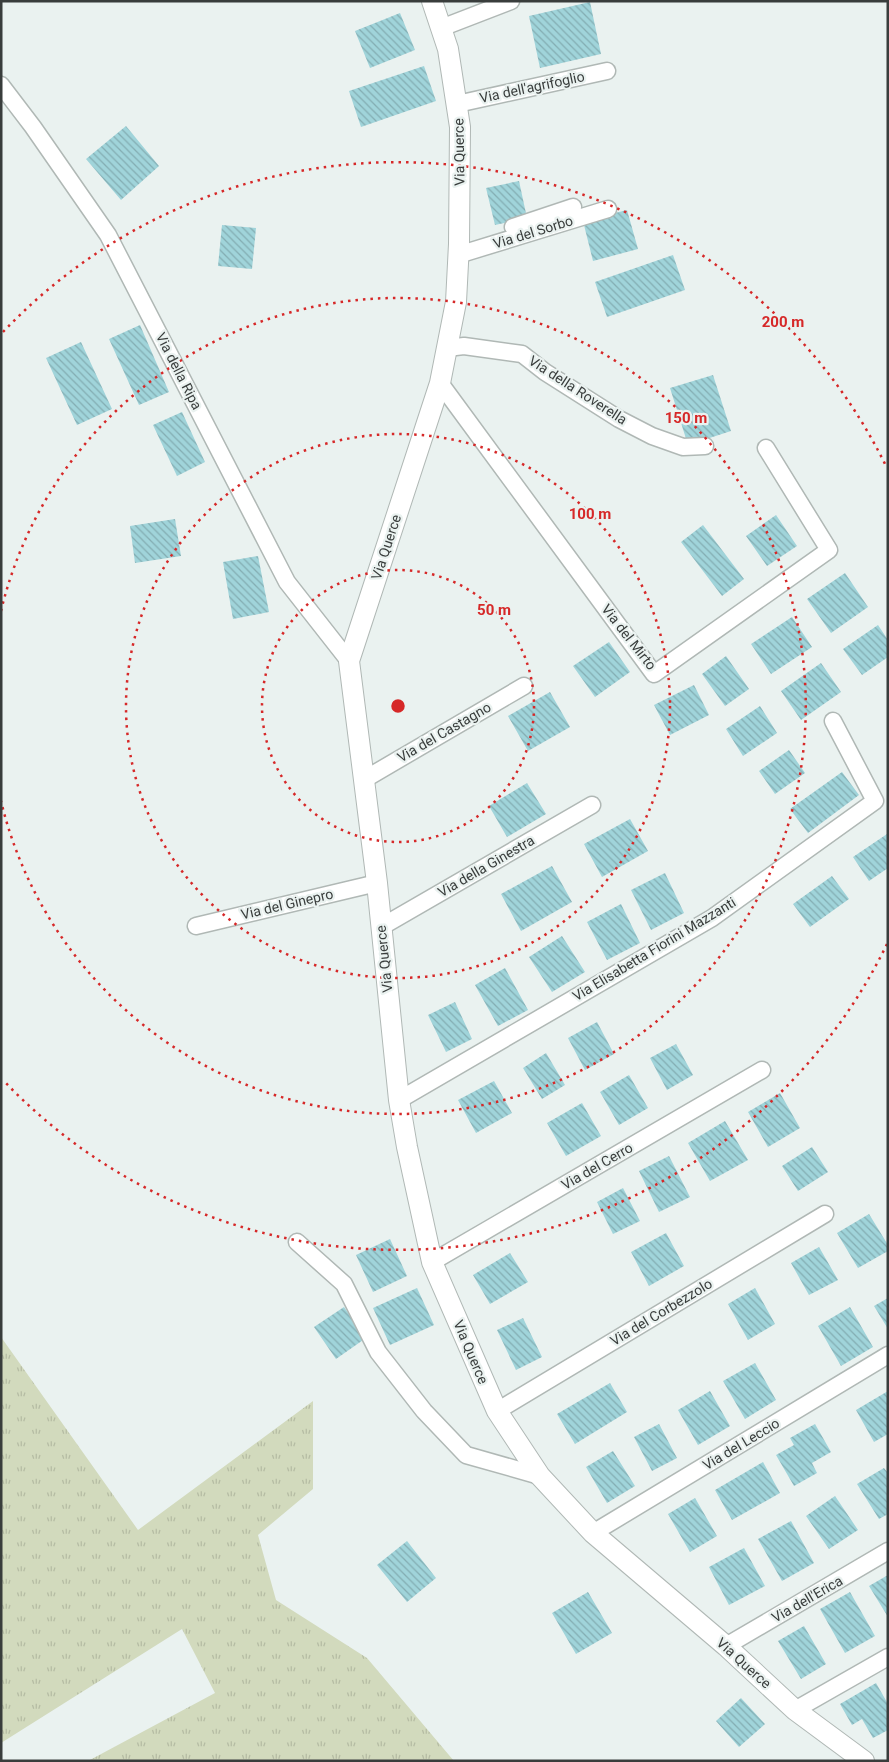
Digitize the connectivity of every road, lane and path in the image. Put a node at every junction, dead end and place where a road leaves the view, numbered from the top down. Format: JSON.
{"nodes":[{"id":1,"x":432,"y":1,"type":"edge"},
{"id":2,"x":511,"y":1,"type":"edge"},
{"id":3,"x":441,"y":28,"type":"junction"},
{"id":4,"x":606,"y":70,"type":"dead end"},
{"id":5,"x":1,"y":85,"type":"edge"},
{"id":6,"x":457,"y":104,"type":"junction"},
{"id":7,"x":573,"y":207,"type":"dead end"},
{"id":8,"x":608,"y":209,"type":"dead end"},
{"id":9,"x":458,"y":250,"type":"junction"},
{"id":10,"x":447,"y":348,"type":"junction"},
{"id":11,"x":440,"y":383,"type":"junction"},
{"id":12,"x":705,"y":446,"type":"dead end"},
{"id":13,"x":766,"y":448,"type":"dead end"},
{"id":14,"x":349,"y":661,"type":"junction"},
{"id":15,"x":524,"y":686,"type":"dead end"},
{"id":16,"x":833,"y":721,"type":"dead end"},
{"id":17,"x":365,"y":779,"type":"junction"},
{"id":18,"x":592,"y":805,"type":"dead end"},
{"id":19,"x":377,"y":883,"type":"junction"},
{"id":20,"x":196,"y":926,"type":"dead end"},
{"id":21,"x":381,"y":927,"type":"junction"},
{"id":22,"x":762,"y":1070,"type":"dead end"},
{"id":23,"x":399,"y":1100,"type":"junction"},
{"id":24,"x":824,"y":1214,"type":"dead end"},
{"id":25,"x":297,"y":1242,"type":"dead end"},
{"id":26,"x":432,"y":1262,"type":"junction"},
{"id":27,"x":888,"y":1355,"type":"edge"},
{"id":28,"x":497,"y":1411,"type":"junction"},
{"id":29,"x":540,"y":1476,"type":"junction"},
{"id":30,"x":593,"y":1533,"type":"junction"},
{"id":31,"x":888,"y":1551,"type":"edge"},
{"id":32,"x":726,"y":1646,"type":"junction"},
{"id":33,"x":888,"y":1657,"type":"edge"},
{"id":34,"x":795,"y":1710,"type":"junction"},
{"id":35,"x":864,"y":1761,"type":"edge"}],
"edges":[{"from":1,"to":3,"type":"street","name":"Via Querce"},
{"from":2,"to":3,"type":"street"},
{"from":3,"to":6,"type":"street","name":"Via Querce"},
{"from":4,"to":6,"type":"street","name":"Via dell'agrifoglio"},
{"from":5,"to":14,"type":"street","name":"Via della Ripa"},
{"from":6,"to":9,"type":"street","name":"Via Querce"},
{"from":7,"to":9,"type":"street"},
{"from":8,"to":9,"type":"street","name":"Via del Sorbo"},
{"from":9,"to":10,"type":"street","name":"Via Querce"},
{"from":10,"to":11,"type":"street","name":"Via Querce"},
{"from":10,"to":12,"type":"street","name":"Via della Roverella"},
{"from":11,"to":13,"type":"street","name":"Via del Mirto"},
{"from":11,"to":14,"type":"street","name":"Via Querce"},
{"from":14,"to":17,"type":"street","name":"Via Querce"},
{"from":15,"to":17,"type":"street","name":"Via del Castagno"},
{"from":16,"to":23,"type":"street","name":"Via Elisabetta Fiorini Mazzanti"},
{"from":17,"to":19,"type":"street","name":"Via Querce"},
{"from":18,"to":21,"type":"street","name":"Via della Ginestra"},
{"from":19,"to":20,"type":"street","name":"Via del Ginepro"},
{"from":19,"to":21,"type":"street","name":"Via Querce"},
{"from":21,"to":23,"type":"street","name":"Via Querce"},
{"from":22,"to":26,"type":"street","name":"Via del Cerro"},
{"from":23,"to":26,"type":"street","name":"Via Querce"},
{"from":24,"to":28,"type":"street","name":"Via del Corbezzolo"},
{"from":25,"to":29,"type":"street"},
{"from":26,"to":28,"type":"street","name":"Via Querce"},
{"from":27,"to":30,"type":"street","name":"Via del Leccio"},
{"from":28,"to":29,"type":"street","name":"Via Querce"},
{"from":29,"to":30,"type":"street","name":"Via Querce"},
{"from":30,"to":32,"type":"street","name":"Via Querce"},
{"from":31,"to":32,"type":"street","name":"Via dell'Erica"},
{"from":32,"to":34,"type":"street","name":"Via Querce"},
{"from":33,"to":34,"type":"street"},
{"from":34,"to":35,"type":"street","name":"Via Querce"}]}
